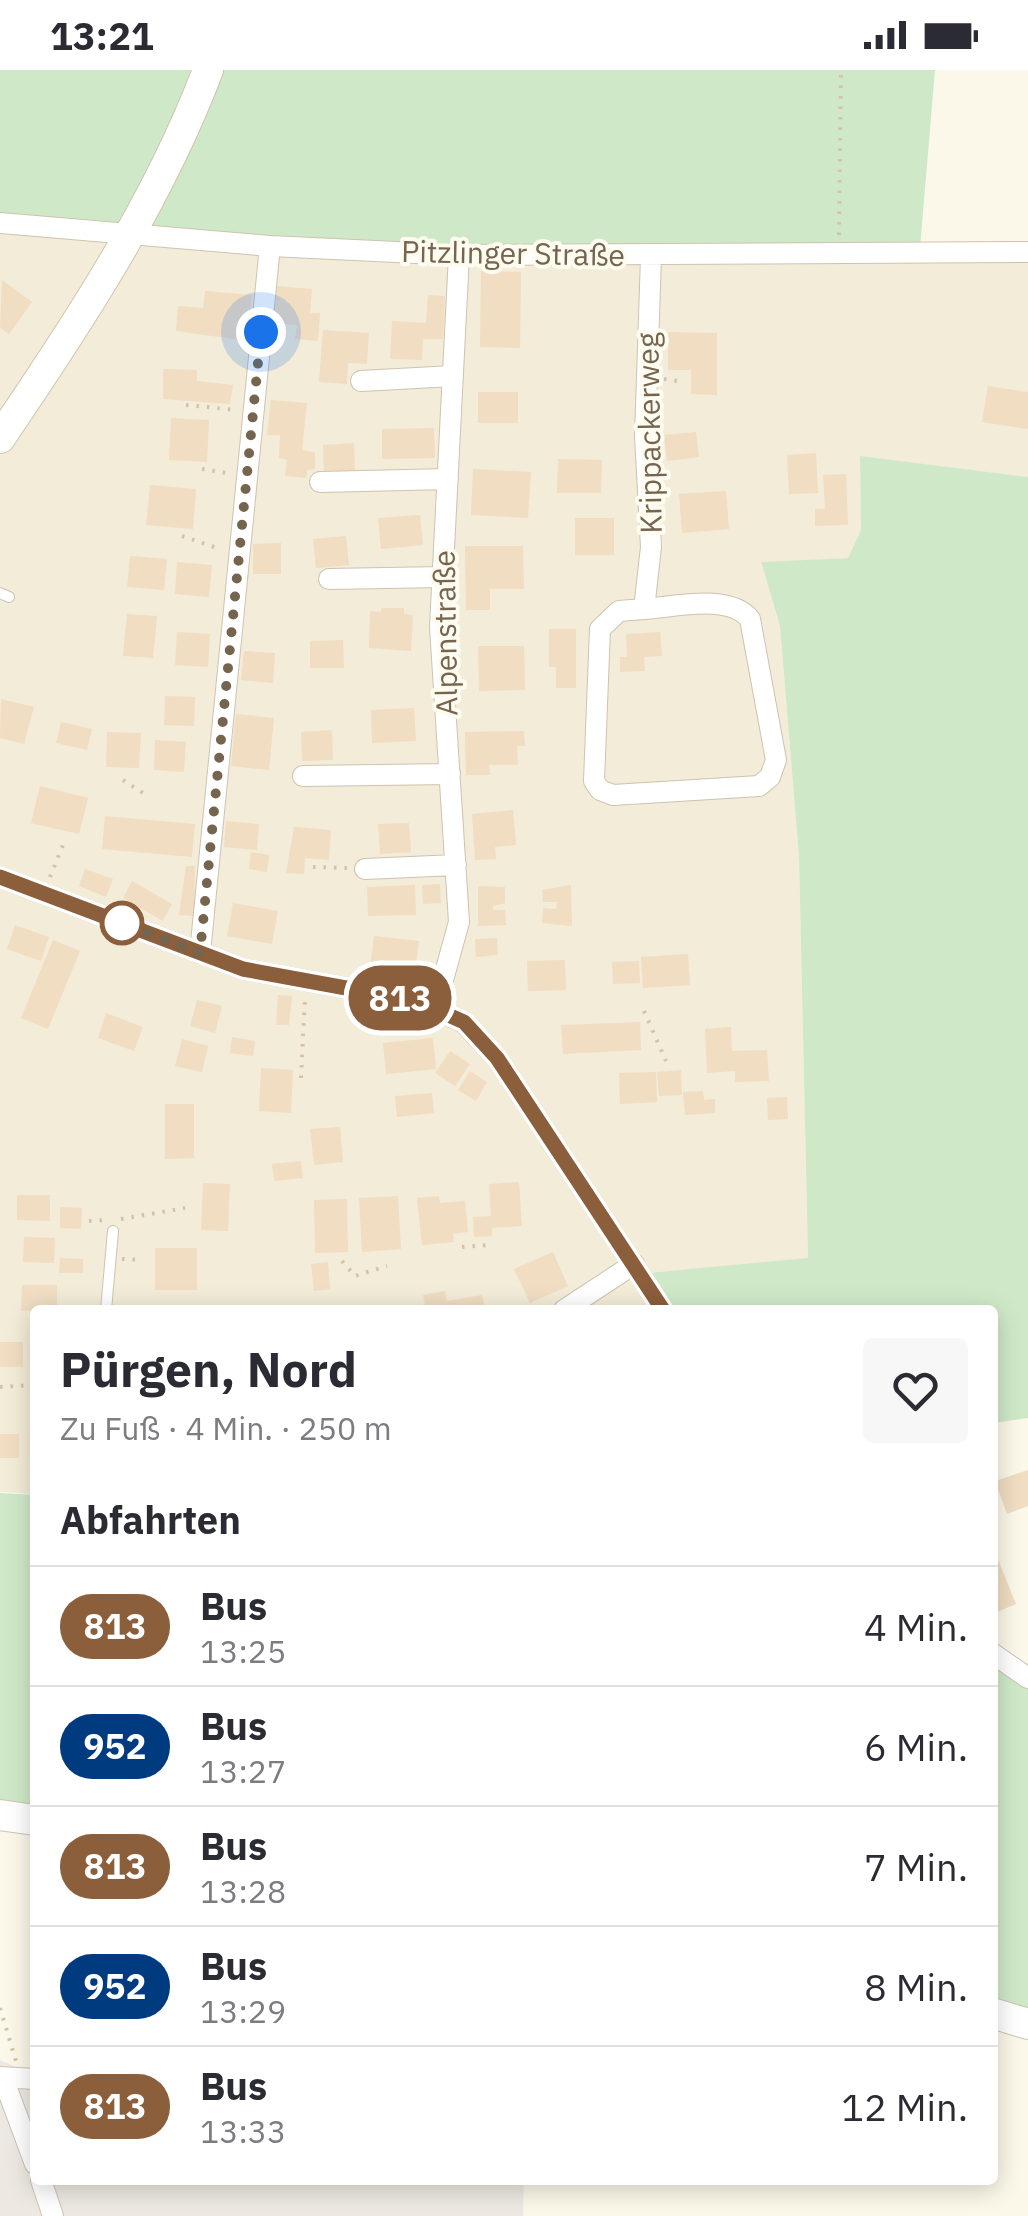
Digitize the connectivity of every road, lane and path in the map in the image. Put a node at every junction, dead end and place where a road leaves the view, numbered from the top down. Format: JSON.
{"nodes":[{"id":1,"x":208,"y":70,"type":"edge"},
{"id":2,"x":842,"y":70,"type":"edge"},
{"id":3,"x":0,"y":223,"type":"edge"},
{"id":4,"x":129,"y":235,"type":"junction"},
{"id":5,"x":270,"y":246,"type":"junction"},
{"id":6,"x":1028,"y":252,"type":"edge"},
{"id":7,"x":459,"y":255,"type":"junction"},
{"id":8,"x":839,"y":255,"type":"junction"},
{"id":9,"x":651,"y":257,"type":"junction"},
{"id":10,"x":453,"y":376,"type":"junction"},
{"id":11,"x":362,"y":381,"type":"dead end"},
{"id":12,"x":186,"y":406,"type":"dead end"},
{"id":13,"x":254,"y":412,"type":"junction"},
{"id":14,"x":0,"y":438,"type":"edge"},
{"id":15,"x":202,"y":469,"type":"dead end"},
{"id":16,"x":248,"y":476,"type":"junction"},
{"id":17,"x":448,"y":478,"type":"junction"},
{"id":18,"x":320,"y":482,"type":"dead end"},
{"id":19,"x":182,"y":536,"type":"dead end"},
{"id":20,"x":240,"y":552,"type":"junction"},
{"id":21,"x":443,"y":577,"type":"junction"},
{"id":22,"x":328,"y":579,"type":"dead end"},
{"id":23,"x":644,"y":609,"type":"junction"},
{"id":24,"x":450,"y":774,"type":"junction"},
{"id":25,"x":304,"y":776,"type":"dead end"},
{"id":26,"x":123,"y":780,"type":"dead end"},
{"id":27,"x":143,"y":793,"type":"dead end"},
{"id":28,"x":63,"y":845,"type":"dead end"},
{"id":29,"x":456,"y":865,"type":"junction"},
{"id":30,"x":313,"y":867,"type":"dead end"},
{"id":31,"x":365,"y":869,"type":"joint"},
{"id":32,"x":0,"y":877,"type":"edge"},
{"id":33,"x":44,"y":894,"type":"junction"},
{"id":34,"x":200,"y":953,"type":"junction"},
{"id":35,"x":306,"y":981,"type":"junction"},
{"id":36,"x":435,"y":1009,"type":"junction"},
{"id":37,"x":644,"y":1011,"type":"dead end"},
{"id":38,"x":666,"y":1061,"type":"dead end"},
{"id":39,"x":301,"y":1078,"type":"dead end"},
{"id":40,"x":185,"y":1208,"type":"dead end"},
{"id":41,"x":115,"y":1225,"type":"joint"},
{"id":42,"x":490,"y":1246,"type":"dead end"},
{"id":43,"x":462,"y":1247,"type":"dead end"},
{"id":44,"x":342,"y":1261,"type":"dead end"},
{"id":45,"x":634,"y":1264,"type":"junction"},
{"id":46,"x":387,"y":1266,"type":"dead end"},
{"id":47,"x":107,"y":1305,"type":"edge"},
{"id":48,"x":572,"y":1305,"type":"edge"},
{"id":49,"x":660,"y":1305,"type":"edge"},
{"id":50,"x":30,"y":1386,"type":"edge"},
{"id":51,"x":0,"y":1387,"type":"edge"},
{"id":52,"x":998,"y":1657,"type":"edge"},
{"id":53,"x":1028,"y":1678,"type":"edge"},
{"id":54,"x":0,"y":1815,"type":"edge"},
{"id":55,"x":30,"y":1819,"type":"edge"},
{"id":56,"x":998,"y":2014,"type":"edge"},
{"id":57,"x":1028,"y":2024,"type":"edge"},
{"id":58,"x":1,"y":2077,"type":"edge"},
{"id":59,"x":30,"y":2079,"type":"edge"},
{"id":60,"x":30,"y":2151,"type":"edge"},
{"id":61,"x":42,"y":2185,"type":"edge"},
{"id":62,"x":53,"y":2216,"type":"edge"}],
"edges":[{"from":1,"to":4,"type":"street"},
{"from":2,"to":8,"type":"path"},
{"from":3,"to":4,"type":"street","name":"Pitzlinger Straße"},
{"from":4,"to":5,"type":"street","name":"Pitzlinger Straße"},
{"from":4,"to":14,"type":"street"},
{"from":5,"to":7,"type":"street","name":"Pitzlinger Straße"},
{"from":5,"to":13,"type":"street"},
{"from":6,"to":8,"type":"street","name":"Pitzlinger Straße"},
{"from":7,"to":9,"type":"street","name":"Pitzlinger Straße"},
{"from":7,"to":10,"type":"street","name":"Alpenstraße"},
{"from":8,"to":9,"type":"street","name":"Pitzlinger Straße"},
{"from":9,"to":23,"type":"street","name":"Krippackerweg"},
{"from":10,"to":11,"type":"street"},
{"from":10,"to":17,"type":"street","name":"Alpenstraße"},
{"from":12,"to":13,"type":"path"},
{"from":13,"to":16,"type":"street"},
{"from":15,"to":16,"type":"path"},
{"from":16,"to":20,"type":"street"},
{"from":17,"to":18,"type":"street"},
{"from":17,"to":21,"type":"street","name":"Alpenstraße"},
{"from":19,"to":20,"type":"path"},
{"from":20,"to":34,"type":"street"},
{"from":21,"to":22,"type":"street"},
{"from":21,"to":24,"type":"street","name":"Alpenstraße"},
{"from":23,"to":23,"type":"street"},
{"from":24,"to":25,"type":"street"},
{"from":24,"to":29,"type":"street","name":"Alpenstraße"},
{"from":26,"to":27,"type":"path"},
{"from":28,"to":33,"type":"path"},
{"from":29,"to":31,"type":"street"},
{"from":29,"to":36,"type":"street","name":"Alpenstraße"},
{"from":30,"to":31,"type":"path"},
{"from":32,"to":33,"type":"street"},
{"from":33,"to":34,"type":"street"},
{"from":34,"to":35,"type":"street"},
{"from":35,"to":36,"type":"street"},
{"from":35,"to":39,"type":"path"},
{"from":36,"to":45,"type":"street"},
{"from":37,"to":38,"type":"path"},
{"from":40,"to":41,"type":"path"},
{"from":41,"to":47,"type":"lane"},
{"from":42,"to":43,"type":"path"},
{"from":44,"to":46,"type":"path"},
{"from":45,"to":48,"type":"street"},
{"from":45,"to":49,"type":"street"},
{"from":50,"to":51,"type":"path"},
{"from":52,"to":53,"type":"street"},
{"from":54,"to":55,"type":"street"},
{"from":56,"to":57,"type":"street"},
{"from":58,"to":59,"type":"street"},
{"from":58,"to":60,"type":"street"},
{"from":61,"to":62,"type":"street"}]}
